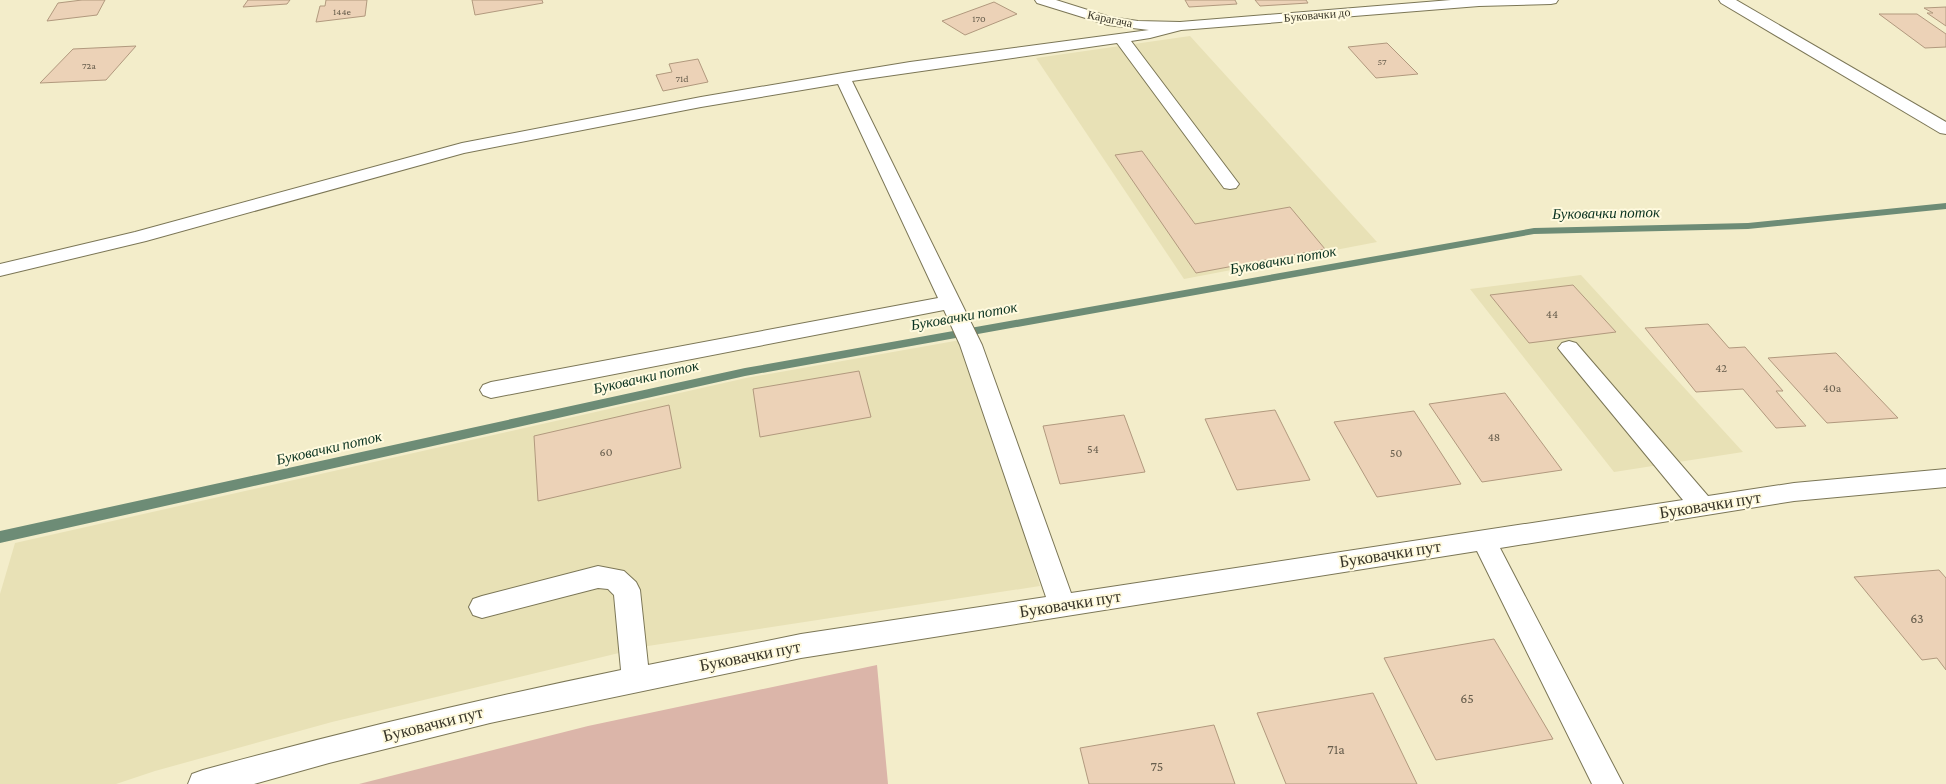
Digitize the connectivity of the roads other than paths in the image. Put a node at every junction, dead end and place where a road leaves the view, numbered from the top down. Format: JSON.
{"nodes":[{"id":1,"x":1042,"y":0,"type":"edge"},
{"id":2,"x":1551,"y":0,"type":"edge"},
{"id":3,"x":1726,"y":0,"type":"edge"},
{"id":4,"x":1180,"y":26,"type":"junction"},
{"id":5,"x":1121,"y":38,"type":"junction"},
{"id":6,"x":843,"y":78,"type":"junction"},
{"id":7,"x":1946,"y":129,"type":"edge"},
{"id":8,"x":1230,"y":184,"type":"dead end"},
{"id":9,"x":0,"y":270,"type":"edge"},
{"id":10,"x":954,"y":310,"type":"junction"},
{"id":11,"x":1569,"y":348,"type":"dead end"},
{"id":12,"x":491,"y":390,"type":"dead end"},
{"id":13,"x":1946,"y":478,"type":"edge"},
{"id":14,"x":1701,"y":506,"type":"junction"},
{"id":15,"x":1484,"y":540,"type":"junction"},
{"id":16,"x":1062,"y":605,"type":"junction"},
{"id":17,"x":482,"y":607,"type":"dead end"},
{"id":18,"x":636,"y":679,"type":"junction"},
{"id":19,"x":203,"y":784,"type":"edge"},
{"id":20,"x":1608,"y":784,"type":"edge"}],
"edges":[{"from":1,"to":4,"type":"street","name":"Карагача"},
{"from":2,"to":4,"type":"street","name":"Буковачки до"},
{"from":3,"to":7,"type":"street"},
{"from":4,"to":5,"type":"street"},
{"from":5,"to":6,"type":"street"},
{"from":5,"to":8,"type":"street"},
{"from":6,"to":9,"type":"street"},
{"from":6,"to":10,"type":"street"},
{"from":10,"to":12,"type":"street"},
{"from":10,"to":16,"type":"street"},
{"from":11,"to":14,"type":"street"},
{"from":13,"to":14,"type":"street","name":"Буковачки пут"},
{"from":14,"to":15,"type":"street","name":"Буковачки пут"},
{"from":15,"to":16,"type":"street","name":"Буковачки пут"},
{"from":15,"to":20,"type":"street"},
{"from":16,"to":18,"type":"street","name":"Буковачки пут"},
{"from":17,"to":18,"type":"street"},
{"from":18,"to":19,"type":"street","name":"Буковачки пут"}]}
